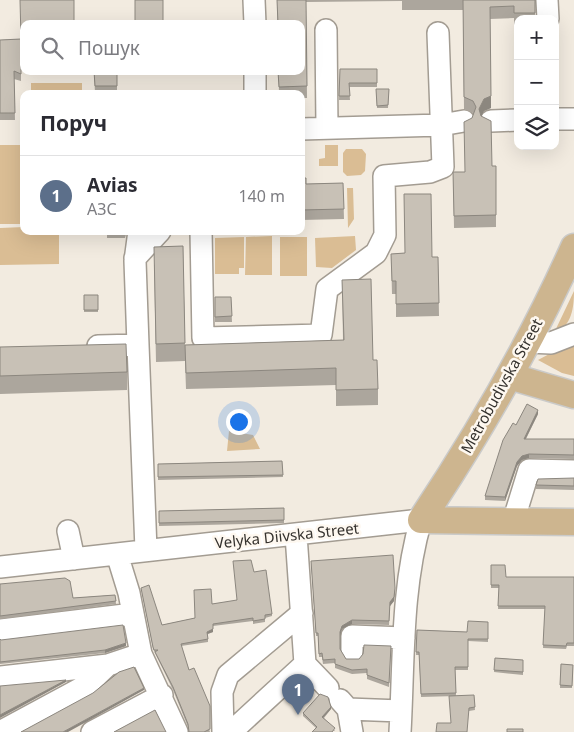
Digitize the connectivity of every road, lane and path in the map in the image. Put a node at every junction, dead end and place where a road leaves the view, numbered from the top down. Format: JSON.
{"nodes":[{"id":1,"x":254,"y":0,"type":"edge"},
{"id":2,"x":547,"y":0,"type":"edge"},
{"id":3,"x":548,"y":15,"type":"edge"},
{"id":4,"x":255,"y":20,"type":"edge"},
{"id":5,"x":326,"y":30,"type":"dead end"},
{"id":6,"x":438,"y":33,"type":"dead end"},
{"id":7,"x":255,"y":75,"type":"edge"},
{"id":8,"x":255,"y":90,"type":"edge"},
{"id":9,"x":559,"y":119,"type":"edge"},
{"id":10,"x":574,"y":119,"type":"edge"},
{"id":11,"x":514,"y":120,"type":"edge"},
{"id":12,"x":491,"y":121,"type":"edge"},
{"id":13,"x":464,"y":122,"type":"edge"},
{"id":14,"x":441,"y":125,"type":"junction"},
{"id":15,"x":327,"y":128,"type":"junction"},
{"id":16,"x":305,"y":129,"type":"edge"},
{"id":17,"x":139,"y":235,"type":"edge"},
{"id":18,"x":156,"y":235,"type":"edge"},
{"id":19,"x":201,"y":235,"type":"edge"},
{"id":20,"x":574,"y":247,"type":"edge"},
{"id":21,"x":136,"y":258,"type":"junction"},
{"id":22,"x":574,"y":334,"type":"edge"},
{"id":23,"x":528,"y":342,"type":"junction"},
{"id":24,"x":138,"y":345,"type":"junction"},
{"id":25,"x":79,"y":346,"type":"edge"},
{"id":26,"x":509,"y":376,"type":"junction"},
{"id":27,"x":574,"y":395,"type":"edge"},
{"id":28,"x":574,"y":471,"type":"edge"},
{"id":29,"x":420,"y":520,"type":"junction"},
{"id":30,"x":513,"y":522,"type":"junction"},
{"id":31,"x":574,"y":522,"type":"edge"},
{"id":32,"x":68,"y":531,"type":"dead end"},
{"id":33,"x":296,"y":535,"type":"junction"},
{"id":34,"x":146,"y":550,"type":"junction"},
{"id":35,"x":117,"y":554,"type":"junction"},
{"id":36,"x":74,"y":559,"type":"junction"},
{"id":37,"x":0,"y":566,"type":"edge"},
{"id":38,"x":302,"y":613,"type":"junction"},
{"id":39,"x":133,"y":614,"type":"junction"},
{"id":40,"x":0,"y":630,"type":"edge"},
{"id":41,"x":404,"y":638,"type":"junction"},
{"id":42,"x":352,"y":652,"type":"dead end"},
{"id":43,"x":141,"y":654,"type":"junction"},
{"id":44,"x":305,"y":664,"type":"junction"},
{"id":45,"x":108,"y":665,"type":"junction"},
{"id":46,"x":0,"y":677,"type":"edge"},
{"id":47,"x":162,"y":695,"type":"junction"},
{"id":48,"x":339,"y":699,"type":"junction"},
{"id":49,"x":401,"y":722,"type":"edge"},
{"id":50,"x":0,"y":732,"type":"edge"},
{"id":51,"x":92,"y":732,"type":"edge"},
{"id":52,"x":177,"y":732,"type":"edge"},
{"id":53,"x":223,"y":732,"type":"edge"},
{"id":54,"x":231,"y":732,"type":"edge"},
{"id":55,"x":352,"y":732,"type":"edge"}],
"edges":[{"from":1,"to":4,"type":"street"},
{"from":2,"to":3,"type":"street"},
{"from":5,"to":15,"type":"street"},
{"from":6,"to":14,"type":"street"},
{"from":7,"to":8,"type":"street"},
{"from":9,"to":10,"type":"street"},
{"from":11,"to":12,"type":"street"},
{"from":13,"to":14,"type":"street"},
{"from":14,"to":15,"type":"street"},
{"from":14,"to":19,"type":"street"},
{"from":15,"to":16,"type":"street"},
{"from":17,"to":21,"type":"street"},
{"from":18,"to":21,"type":"street"},
{"from":20,"to":23,"type":"main road","name":"Metrobudivska Street"},
{"from":21,"to":24,"type":"street"},
{"from":22,"to":23,"type":"street"},
{"from":23,"to":26,"type":"main road","name":"Metrobudivska Street"},
{"from":24,"to":25,"type":"street"},
{"from":24,"to":34,"type":"street"},
{"from":26,"to":27,"type":"main road"},
{"from":26,"to":29,"type":"main road","name":"Metrobudivska Street"},
{"from":28,"to":30,"type":"street"},
{"from":29,"to":30,"type":"main road","name":"Velyka Diivska Street"},
{"from":29,"to":33,"type":"street","name":"Velyka Diivska Street"},
{"from":29,"to":41,"type":"street"},
{"from":30,"to":31,"type":"main road","name":"Velyka Diivska Street"},
{"from":32,"to":36,"type":"street"},
{"from":33,"to":34,"type":"street","name":"Velyka Diivska Street"},
{"from":33,"to":38,"type":"street"},
{"from":34,"to":35,"type":"street","name":"Velyka Diivska Street"},
{"from":35,"to":36,"type":"street","name":"Velyka Diivska Street"},
{"from":35,"to":39,"type":"street"},
{"from":36,"to":37,"type":"street","name":"Velyka Diivska Street"},
{"from":38,"to":44,"type":"street"},
{"from":38,"to":53,"type":"street"},
{"from":39,"to":40,"type":"street"},
{"from":39,"to":43,"type":"street"},
{"from":41,"to":42,"type":"street"},
{"from":41,"to":49,"type":"street"},
{"from":43,"to":45,"type":"street"},
{"from":43,"to":47,"type":"street"},
{"from":44,"to":48,"type":"street"},
{"from":44,"to":54,"type":"street"},
{"from":45,"to":46,"type":"street"},
{"from":45,"to":50,"type":"street"},
{"from":47,"to":51,"type":"street"},
{"from":47,"to":52,"type":"street"},
{"from":48,"to":49,"type":"street"},
{"from":48,"to":55,"type":"street"}]}
